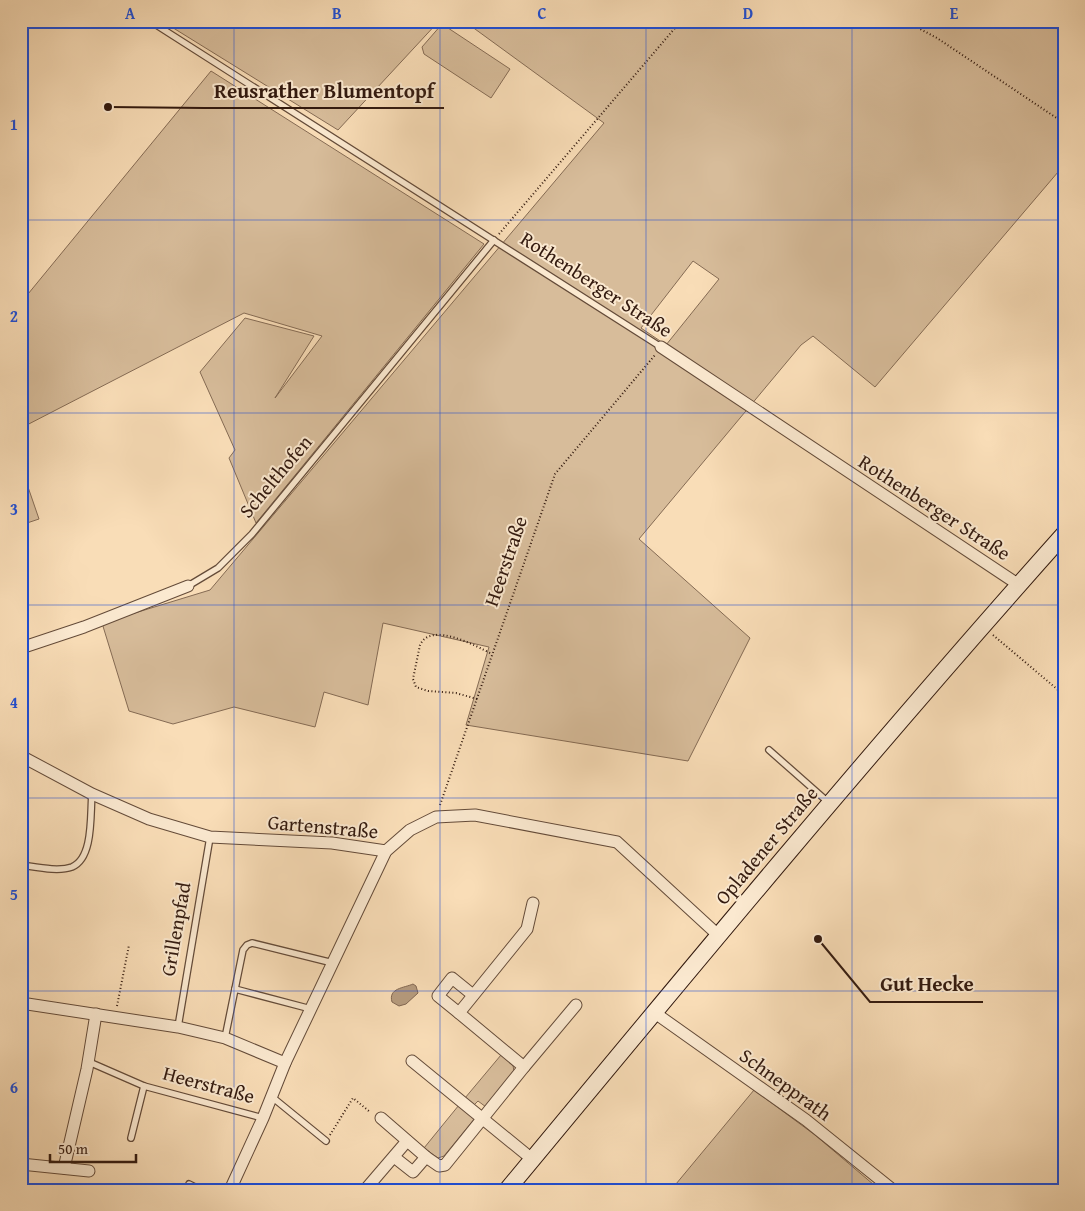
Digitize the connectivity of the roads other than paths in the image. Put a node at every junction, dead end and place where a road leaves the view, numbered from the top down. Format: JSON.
{"nodes":[{"id":1,"x":150,"y":21,"type":"edge"},
{"id":2,"x":494,"y":240,"type":"junction"},
{"id":3,"x":661,"y":347,"type":"joint"},
{"id":4,"x":1064,"y":534,"type":"edge"},
{"id":5,"x":1019,"y":585,"type":"junction"},
{"id":6,"x":188,"y":586,"type":"joint"},
{"id":7,"x":21,"y":648,"type":"edge"},
{"id":8,"x":769,"y":750,"type":"dead end"},
{"id":9,"x":21,"y":756,"type":"edge"},
{"id":10,"x":92,"y":794,"type":"junction"},
{"id":11,"x":830,"y":804,"type":"junction"},
{"id":12,"x":210,"y":837,"type":"junction"},
{"id":13,"x":386,"y":851,"type":"junction"},
{"id":14,"x":21,"y":865,"type":"edge"},
{"id":15,"x":533,"y":902,"type":"dead end"},
{"id":16,"x":718,"y":934,"type":"junction"},
{"id":17,"x":333,"y":963,"type":"junction"},
{"id":18,"x":236,"y":989,"type":"junction"},
{"id":19,"x":473,"y":995,"type":"junction"},
{"id":20,"x":21,"y":1003,"type":"edge"},
{"id":21,"x":576,"y":1005,"type":"dead end"},
{"id":22,"x":311,"y":1010,"type":"junction"},
{"id":23,"x":459,"y":1013,"type":"junction"},
{"id":24,"x":655,"y":1013,"type":"junction"},
{"id":25,"x":96,"y":1014,"type":"junction"},
{"id":26,"x":178,"y":1027,"type":"junction"},
{"id":27,"x":224,"y":1038,"type":"junction"},
{"id":28,"x":412,"y":1061,"type":"dead end"},
{"id":29,"x":285,"y":1063,"type":"junction"},
{"id":30,"x":87,"y":1065,"type":"junction"},
{"id":31,"x":524,"y":1067,"type":"junction"},
{"id":32,"x":144,"y":1086,"type":"junction"},
{"id":33,"x":272,"y":1097,"type":"junction"},
{"id":34,"x":264,"y":1118,"type":"junction"},
{"id":35,"x":380,"y":1118,"type":"road end"},
{"id":36,"x":483,"y":1119,"type":"junction"},
{"id":37,"x":131,"y":1138,"type":"dead end"},
{"id":38,"x":326,"y":1141,"type":"road end"},
{"id":39,"x":407,"y":1141,"type":"junction"},
{"id":40,"x":394,"y":1157,"type":"junction"},
{"id":41,"x":426,"y":1157,"type":"junction"},
{"id":42,"x":532,"y":1159,"type":"junction"},
{"id":43,"x":21,"y":1164,"type":"edge"},
{"id":44,"x":64,"y":1168,"type":"junction"},
{"id":45,"x":89,"y":1171,"type":"dead end"},
{"id":46,"x":189,"y":1184,"type":"dead end"},
{"id":47,"x":200,"y":1190,"type":"edge"},
{"id":48,"x":230,"y":1190,"type":"edge"},
{"id":49,"x":365,"y":1190,"type":"edge"},
{"id":50,"x":507,"y":1190,"type":"edge"},
{"id":51,"x":893,"y":1190,"type":"edge"}],
"edges":[{"from":1,"to":2,"type":"lane","name":"Rothenberger Straße"},
{"from":2,"to":3,"type":"lane","name":"Rothenberger Straße"},
{"from":2,"to":6,"type":"lane","name":"Schelthofen"},
{"from":3,"to":5,"type":"street","name":"Rothenberger Straße"},
{"from":4,"to":5,"type":"main road","name":"Opladener Straße"},
{"from":5,"to":11,"type":"main road","name":"Opladener Straße"},
{"from":6,"to":7,"type":"street","name":"Schelthofen"},
{"from":8,"to":11,"type":"lane"},
{"from":9,"to":10,"type":"street","name":"Gartenstraße"},
{"from":10,"to":12,"type":"street","name":"Gartenstraße"},
{"from":10,"to":14,"type":"lane"},
{"from":11,"to":16,"type":"main road","name":"Opladener Straße"},
{"from":12,"to":13,"type":"street","name":"Gartenstraße"},
{"from":12,"to":26,"type":"lane","name":"Grillenpfad"},
{"from":13,"to":16,"type":"street","name":"Gartenstraße"},
{"from":13,"to":17,"type":"street","name":"Heerstraße"},
{"from":15,"to":19,"type":"street"},
{"from":16,"to":24,"type":"main road","name":"Opladener Straße"},
{"from":17,"to":18,"type":"lane"},
{"from":17,"to":22,"type":"street","name":"Heerstraße"},
{"from":18,"to":22,"type":"lane"},
{"from":18,"to":27,"type":"lane"},
{"from":19,"to":23,"type":"street"},
{"from":19,"to":23,"type":"street"},
{"from":20,"to":25,"type":"street"},
{"from":21,"to":31,"type":"street"},
{"from":22,"to":29,"type":"street","name":"Heerstraße"},
{"from":23,"to":31,"type":"street"},
{"from":24,"to":42,"type":"main road","name":"Opladener Straße"},
{"from":24,"to":51,"type":"street","name":"Schnepprath"},
{"from":25,"to":26,"type":"street"},
{"from":25,"to":30,"type":"street"},
{"from":26,"to":27,"type":"street"},
{"from":27,"to":29,"type":"street"},
{"from":28,"to":36,"type":"street"},
{"from":29,"to":33,"type":"street","name":"Heerstraße"},
{"from":30,"to":32,"type":"lane","name":"Heerstraße"},
{"from":30,"to":44,"type":"street"},
{"from":31,"to":36,"type":"street"},
{"from":32,"to":34,"type":"lane","name":"Heerstraße"},
{"from":32,"to":37,"type":"lane","name":"Heerstraße"},
{"from":33,"to":34,"type":"street","name":"Heerstraße"},
{"from":33,"to":38,"type":"lane"},
{"from":34,"to":48,"type":"street","name":"Heerstraße"},
{"from":35,"to":39,"type":"street"},
{"from":36,"to":41,"type":"street"},
{"from":36,"to":42,"type":"street"},
{"from":39,"to":40,"type":"street"},
{"from":39,"to":41,"type":"street"},
{"from":40,"to":41,"type":"street"},
{"from":40,"to":49,"type":"street"},
{"from":42,"to":50,"type":"main road","name":"Opladener Straße"},
{"from":43,"to":44,"type":"street"},
{"from":44,"to":45,"type":"street"},
{"from":46,"to":47,"type":"lane"}]}
